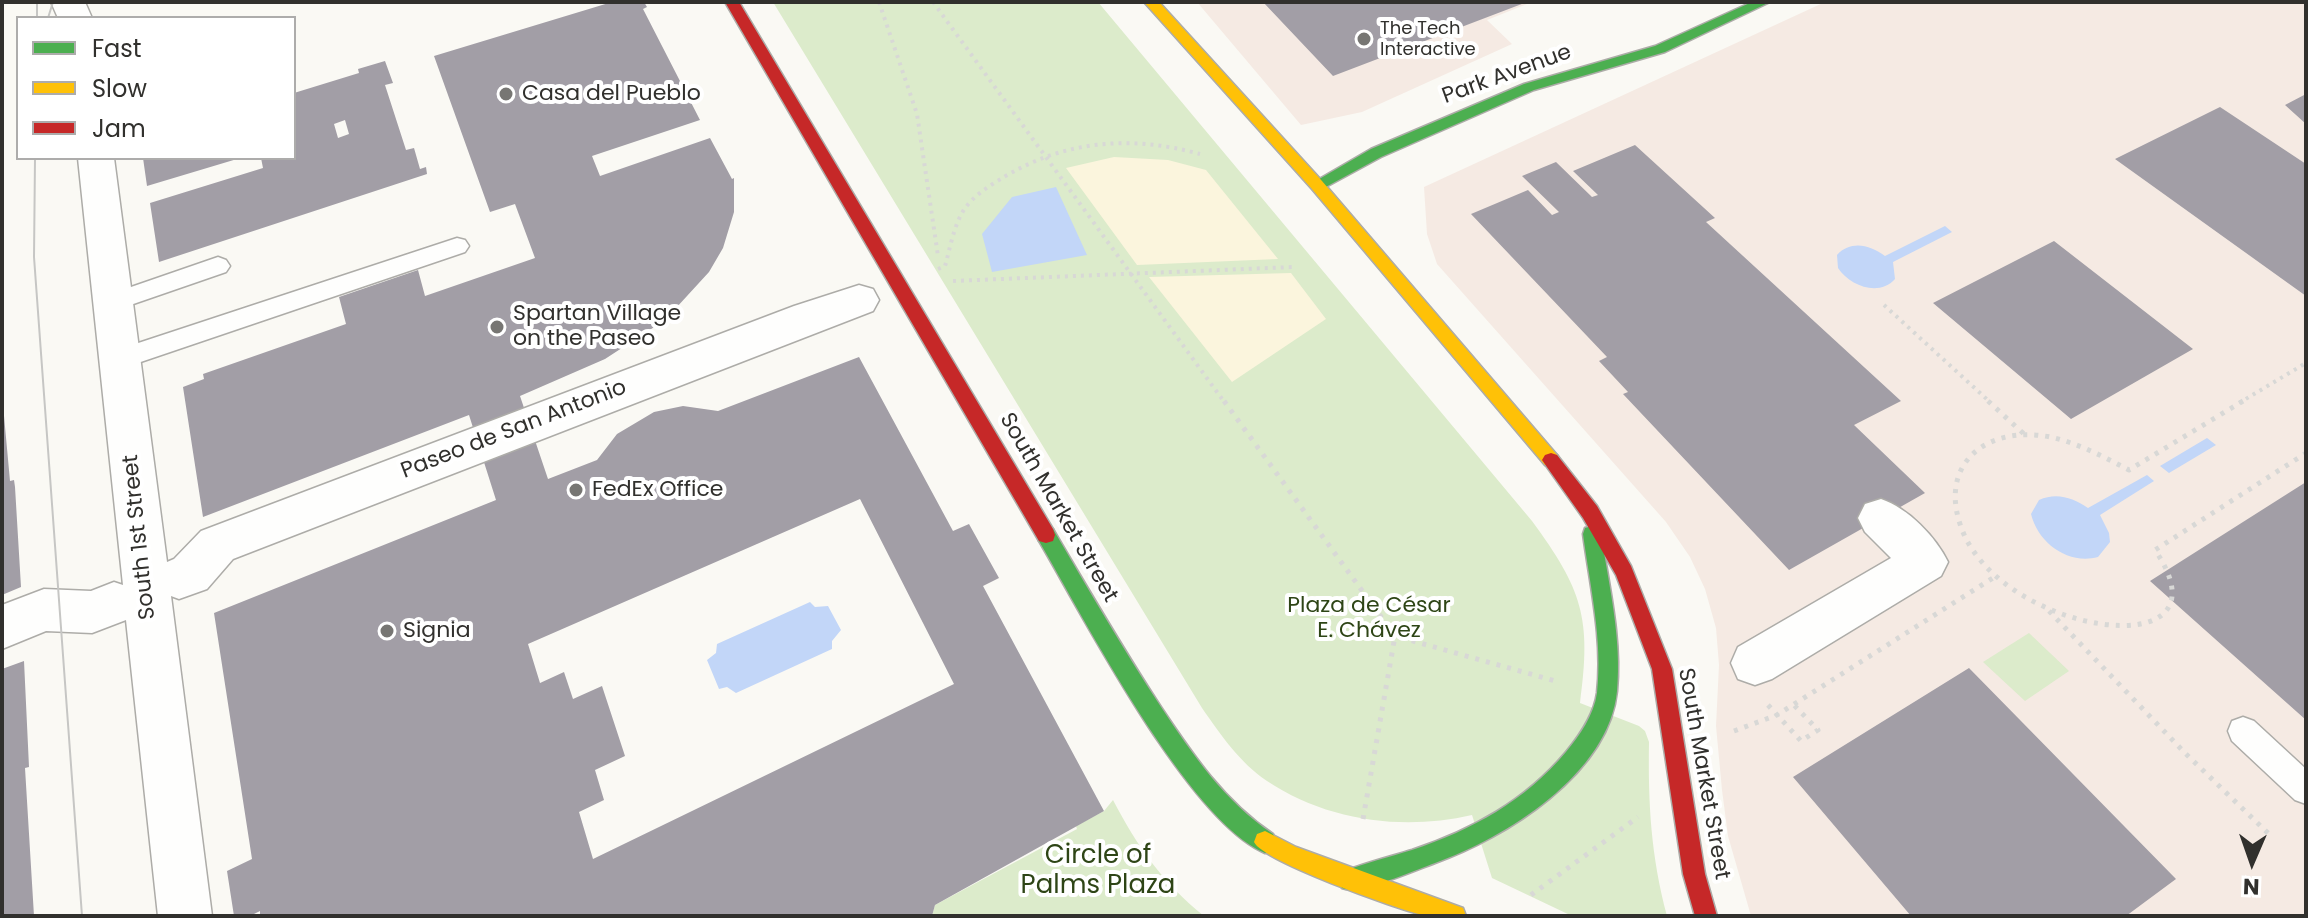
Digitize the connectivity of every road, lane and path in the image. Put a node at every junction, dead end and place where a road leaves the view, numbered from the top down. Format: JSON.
{"nodes":[{"id":1,"x":732,"y":2,"type":"edge"},
{"id":2,"x":879,"y":2,"type":"edge"},
{"id":3,"x":933,"y":2,"type":"edge"},
{"id":4,"x":1151,"y":2,"type":"edge"},
{"id":5,"x":1763,"y":2,"type":"edge"},
{"id":6,"x":1200,"y":154,"type":"dead end"},
{"id":7,"x":1043,"y":155,"type":"junction"},
{"id":8,"x":96,"y":160,"type":"edge"},
{"id":9,"x":1317,"y":185,"type":"junction"},
{"id":10,"x":457,"y":246,"type":"dead end"},
{"id":11,"x":938,"y":256,"type":"dead end"},
{"id":12,"x":218,"y":266,"type":"dead end"},
{"id":13,"x":1293,"y":267,"type":"dead end"},
{"id":14,"x":938,"y":269,"type":"dead end"},
{"id":15,"x":1129,"y":272,"type":"junction"},
{"id":16,"x":953,"y":281,"type":"dead end"},
{"id":17,"x":859,"y":300,"type":"dead end"},
{"id":18,"x":113,"y":302,"type":"junction"},
{"id":19,"x":1884,"y":305,"type":"dead end"},
{"id":20,"x":120,"y":359,"type":"junction"},
{"id":21,"x":2306,"y":363,"type":"edge"},
{"id":22,"x":2025,"y":435,"type":"junction"},
{"id":23,"x":2306,"y":453,"type":"edge"},
{"id":24,"x":1590,"y":512,"type":"junction"},
{"id":25,"x":1881,"y":518,"type":"dead end"},
{"id":26,"x":1996,"y":576,"type":"junction"},
{"id":27,"x":179,"y":578,"type":"dead end"},
{"id":28,"x":114,"y":603,"type":"dead end"},
{"id":29,"x":2045,"y":608,"type":"junction"},
{"id":30,"x":2,"y":627,"type":"edge"},
{"id":31,"x":1395,"y":636,"type":"junction"},
{"id":32,"x":1757,"y":678,"type":"joint"},
{"id":33,"x":1570,"y":685,"type":"dead end"},
{"id":34,"x":1777,"y":715,"type":"junction"},
{"id":35,"x":1818,"y":730,"type":"dead end"},
{"id":36,"x":1734,"y":731,"type":"dead end"},
{"id":37,"x":2243,"y":731,"type":"dead end"},
{"id":38,"x":2306,"y":789,"type":"edge"},
{"id":39,"x":1648,"y":809,"type":"dead end"},
{"id":40,"x":1363,"y":819,"type":"dead end"},
{"id":41,"x":2273,"y":838,"type":"dead end"},
{"id":42,"x":1350,"y":880,"type":"junction"},
{"id":43,"x":1531,"y":895,"type":"dead end"},
{"id":44,"x":185,"y":916,"type":"edge"},
{"id":45,"x":1455,"y":916,"type":"edge"},
{"id":46,"x":1706,"y":916,"type":"edge"}],
"edges":[{"from":1,"to":42,"type":"main road","name":"South Market Street"},
{"from":2,"to":11,"type":"path"},
{"from":3,"to":7,"type":"path"},
{"from":4,"to":9,"type":"main road","name":"South Market Street"},
{"from":5,"to":9,"type":"main road","name":"Park Avenue"},
{"from":6,"to":7,"type":"path"},
{"from":7,"to":14,"type":"path"},
{"from":7,"to":15,"type":"path"},
{"from":8,"to":18,"type":"street","name":"South 1st Street"},
{"from":9,"to":24,"type":"main road","name":"South Market Street"},
{"from":10,"to":20,"type":"lane"},
{"from":12,"to":18,"type":"lane"},
{"from":13,"to":15,"type":"path"},
{"from":15,"to":16,"type":"path"},
{"from":15,"to":31,"type":"path"},
{"from":17,"to":27,"type":"street","name":"Paseo de San Antonio"},
{"from":18,"to":20,"type":"street","name":"South 1st Street"},
{"from":19,"to":22,"type":"path"},
{"from":20,"to":44,"type":"street","name":"South 1st Street"},
{"from":21,"to":22,"type":"path"},
{"from":22,"to":26,"type":"path"},
{"from":23,"to":29,"type":"path"},
{"from":24,"to":42,"type":"main road"},
{"from":24,"to":46,"type":"main road","name":"South Market Street"},
{"from":25,"to":32,"type":"street"},
{"from":26,"to":29,"type":"path"},
{"from":26,"to":34,"type":"path"},
{"from":28,"to":30,"type":"street"},
{"from":29,"to":41,"type":"path"},
{"from":31,"to":33,"type":"path"},
{"from":31,"to":40,"type":"path"},
{"from":32,"to":34,"type":"path"},
{"from":34,"to":35,"type":"path"},
{"from":34,"to":36,"type":"path"},
{"from":37,"to":38,"type":"lane"},
{"from":39,"to":43,"type":"path"},
{"from":42,"to":45,"type":"main road","name":"South Market Street"}]}
